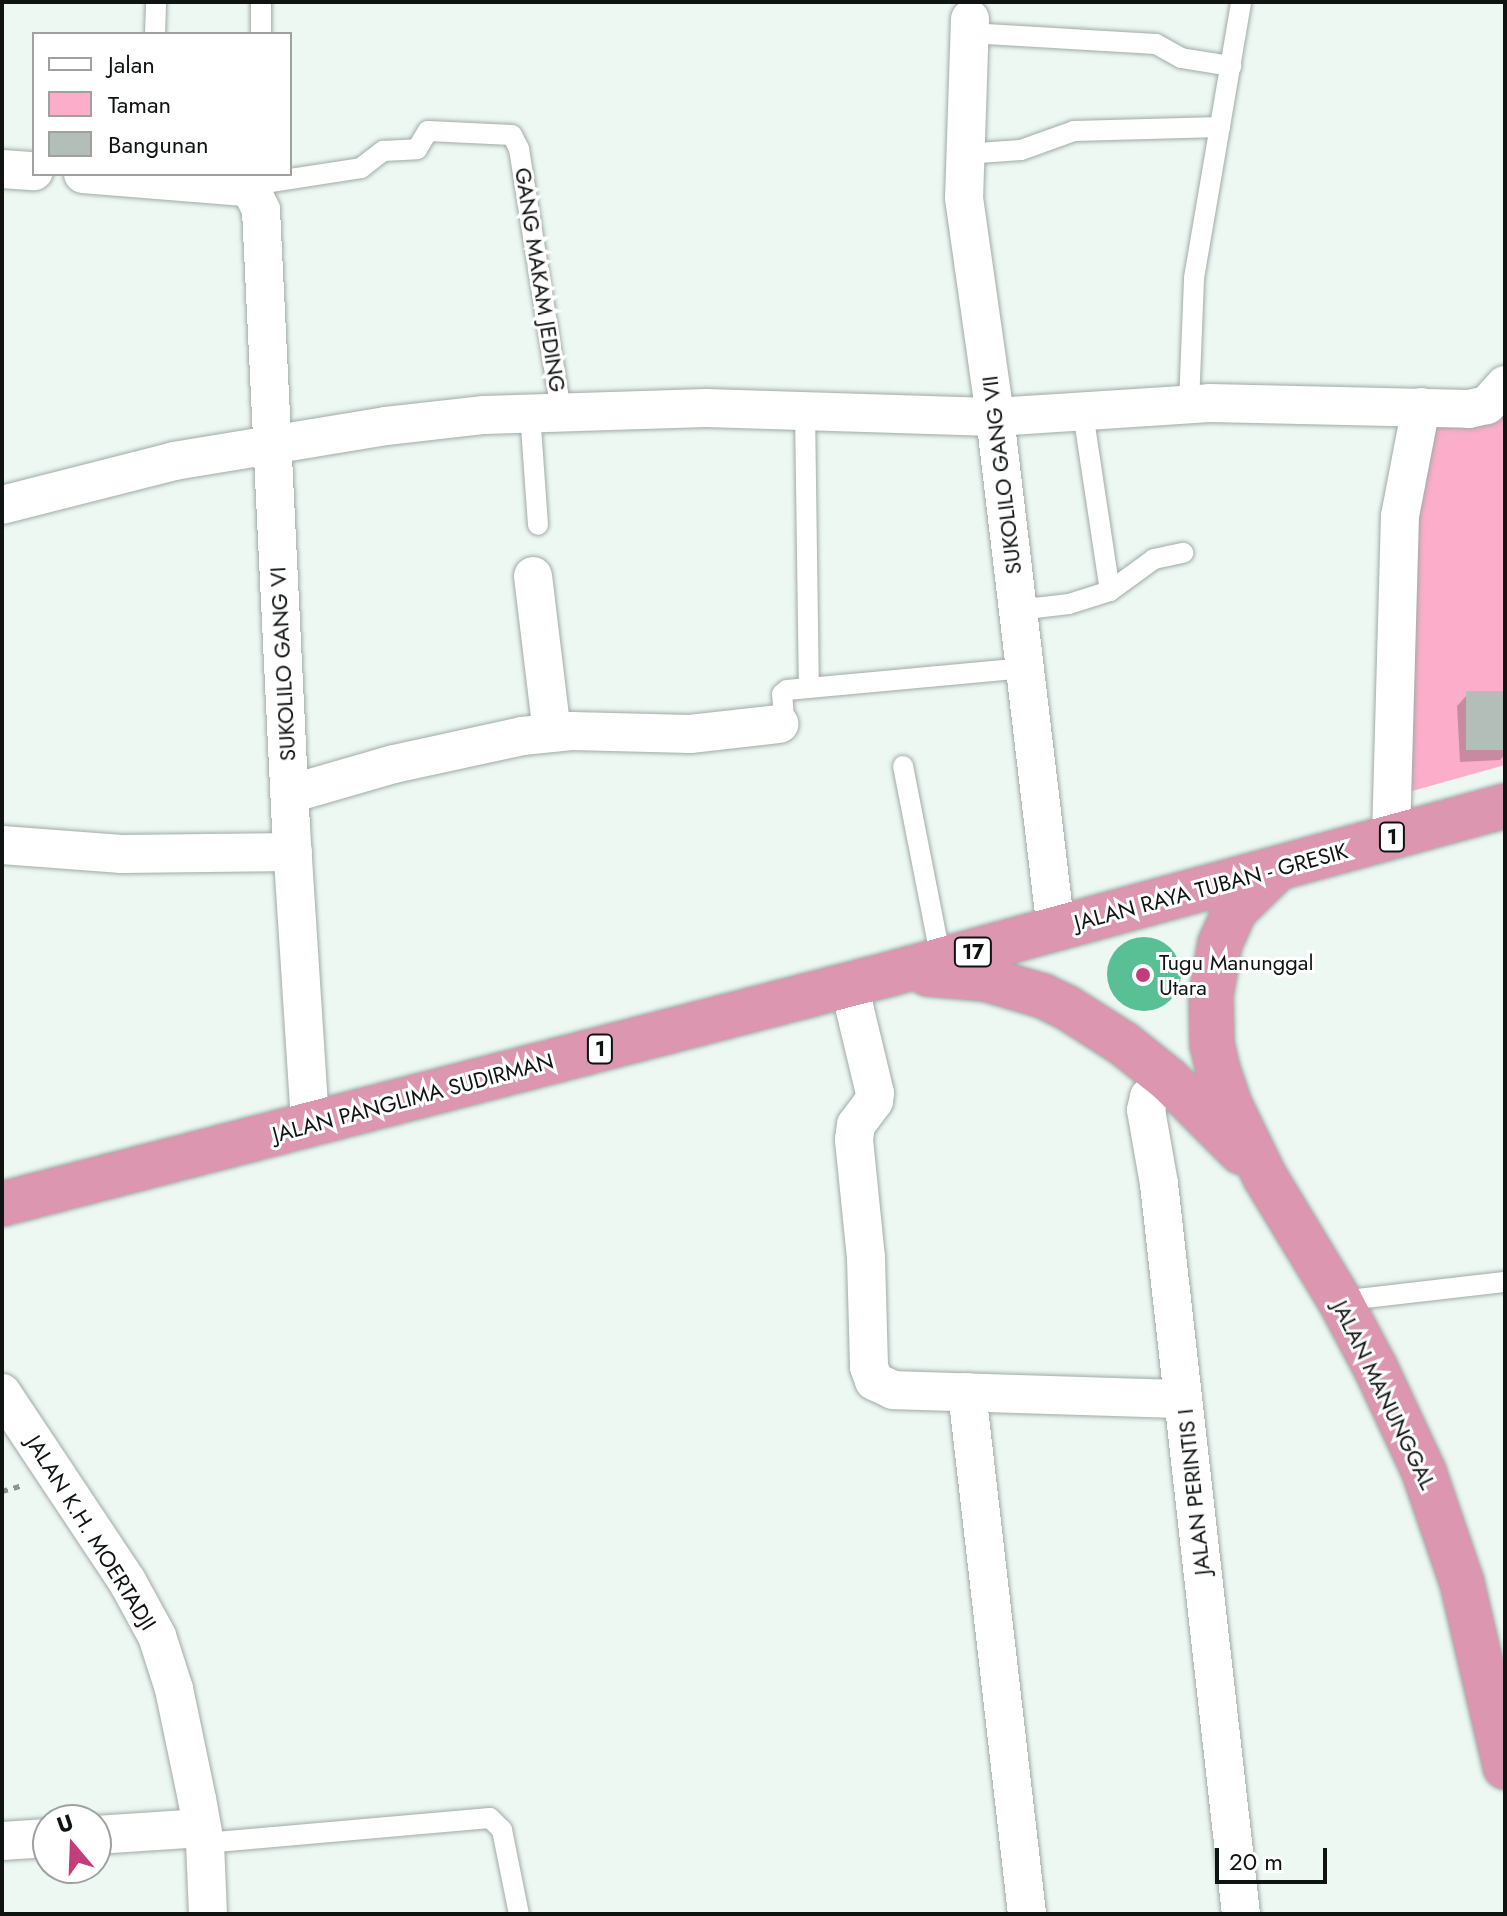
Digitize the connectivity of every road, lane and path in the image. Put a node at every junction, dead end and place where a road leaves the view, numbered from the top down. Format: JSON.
{"nodes":[{"id":1,"x":156,"y":2,"type":"edge"},
{"id":2,"x":261,"y":2,"type":"edge"},
{"id":3,"x":1241,"y":2,"type":"edge"},
{"id":4,"x":970,"y":26,"type":"joint"},
{"id":5,"x":155,"y":32,"type":"edge"},
{"id":6,"x":261,"y":32,"type":"edge"},
{"id":7,"x":1231,"y":66,"type":"junction"},
{"id":8,"x":1220,"y":127,"type":"junction"},
{"id":9,"x":964,"y":154,"type":"junction"},
{"id":10,"x":2,"y":169,"type":"edge"},
{"id":11,"x":32,"y":171,"type":"edge"},
{"id":12,"x":151,"y":176,"type":"edge"},
{"id":13,"x":258,"y":187,"type":"edge"},
{"id":14,"x":1505,"y":385,"type":"edge"},
{"id":15,"x":1189,"y":404,"type":"junction"},
{"id":16,"x":1421,"y":407,"type":"junction"},
{"id":17,"x":805,"y":410,"type":"junction"},
{"id":18,"x":546,"y":412,"type":"junction"},
{"id":19,"x":1083,"y":413,"type":"junction"},
{"id":20,"x":995,"y":417,"type":"junction"},
{"id":21,"x":273,"y":443,"type":"junction"},
{"id":22,"x":2,"y":505,"type":"edge"},
{"id":23,"x":538,"y":525,"type":"dead end"},
{"id":24,"x":1183,"y":553,"type":"dead end"},
{"id":25,"x":533,"y":576,"type":"dead end"},
{"id":26,"x":1110,"y":591,"type":"junction"},
{"id":27,"x":1018,"y":610,"type":"junction"},
{"id":28,"x":1025,"y":668,"type":"junction"},
{"id":29,"x":809,"y":688,"type":"junction"},
{"id":30,"x":779,"y":724,"type":"joint"},
{"id":31,"x":552,"y":732,"type":"junction"},
{"id":32,"x":903,"y":766,"type":"dead end"},
{"id":33,"x":290,"y":794,"type":"junction"},
{"id":34,"x":1505,"y":806,"type":"edge"},
{"id":35,"x":1391,"y":837,"type":"junction"},
{"id":36,"x":2,"y":845,"type":"edge"},
{"id":37,"x":293,"y":852,"type":"junction"},
{"id":38,"x":1279,"y":869,"type":"junction"},
{"id":39,"x":1056,"y":930,"type":"junction"},
{"id":40,"x":941,"y":960,"type":"junction"},
{"id":41,"x":890,"y":974,"type":"junction"},
{"id":42,"x":849,"y":985,"type":"junction"},
{"id":43,"x":1169,"y":1080,"type":"junction"},
{"id":44,"x":310,"y":1125,"type":"junction"},
{"id":45,"x":1265,"y":1177,"type":"junction"},
{"id":46,"x":2,"y":1204,"type":"edge"},
{"id":47,"x":1505,"y":1282,"type":"edge"},
{"id":48,"x":1340,"y":1301,"type":"junction"},
{"id":49,"x":967,"y":1392,"type":"junction"},
{"id":50,"x":2,"y":1393,"type":"edge"},
{"id":51,"x":1183,"y":1399,"type":"junction"},
{"id":52,"x":1505,"y":1767,"type":"edge"},
{"id":53,"x":112,"y":1835,"type":"edge"},
{"id":54,"x":203,"y":1836,"type":"junction"},
{"id":55,"x":32,"y":1839,"type":"edge"},
{"id":56,"x":2,"y":1841,"type":"edge"},
{"id":57,"x":208,"y":1914,"type":"edge"},
{"id":58,"x":519,"y":1914,"type":"edge"},
{"id":59,"x":1027,"y":1914,"type":"edge"},
{"id":60,"x":1241,"y":1914,"type":"edge"}],
"edges":[{"from":1,"to":5,"type":"lane"},
{"from":2,"to":6,"type":"lane"},
{"from":3,"to":7,"type":"lane"},
{"from":4,"to":7,"type":"lane"},
{"from":4,"to":9,"type":"street","name":"SUKOLILO GANG VII"},
{"from":7,"to":8,"type":"lane"},
{"from":8,"to":9,"type":"lane"},
{"from":8,"to":15,"type":"lane"},
{"from":9,"to":20,"type":"street","name":"SUKOLILO GANG VII"},
{"from":10,"to":11,"type":"street"},
{"from":12,"to":13,"type":"street"},
{"from":13,"to":18,"type":"lane","name":"GANG MAKAM JEDING"},
{"from":13,"to":21,"type":"street","name":"SUKOLILO GANG VI"},
{"from":14,"to":16,"type":"street"},
{"from":15,"to":16,"type":"street"},
{"from":15,"to":19,"type":"street"},
{"from":16,"to":35,"type":"street"},
{"from":17,"to":18,"type":"street"},
{"from":17,"to":20,"type":"street"},
{"from":17,"to":29,"type":"lane"},
{"from":18,"to":21,"type":"street"},
{"from":18,"to":23,"type":"lane","name":"GANG MAKAM JEDING"},
{"from":19,"to":20,"type":"street"},
{"from":19,"to":26,"type":"lane"},
{"from":20,"to":27,"type":"street","name":"SUKOLILO GANG VII"},
{"from":21,"to":22,"type":"street"},
{"from":21,"to":33,"type":"street","name":"SUKOLILO GANG VI"},
{"from":24,"to":26,"type":"lane"},
{"from":25,"to":31,"type":"street"},
{"from":26,"to":27,"type":"lane"},
{"from":27,"to":28,"type":"street","name":"SUKOLILO GANG VII"},
{"from":28,"to":29,"type":"lane"},
{"from":28,"to":39,"type":"street","name":"SUKOLILO GANG VII"},
{"from":29,"to":30,"type":"lane"},
{"from":30,"to":31,"type":"street"},
{"from":31,"to":33,"type":"street"},
{"from":32,"to":40,"type":"lane"},
{"from":33,"to":37,"type":"street","name":"SUKOLILO GANG VI"},
{"from":34,"to":35,"type":"highway","name":"JALAN RAYA TUBAN - GRESIK","number":"1"},
{"from":35,"to":38,"type":"highway","name":"JALAN RAYA TUBAN - GRESIK","number":"1"},
{"from":36,"to":37,"type":"street"},
{"from":37,"to":44,"type":"street","name":"SUKOLILO GANG VI"},
{"from":38,"to":39,"type":"highway","name":"JALAN RAYA TUBAN - GRESIK","number":"1"},
{"from":38,"to":45,"type":"highway","name":"JALAN MANUNGGAL"},
{"from":39,"to":40,"type":"highway","name":"JALAN PANGLIMA SUDIRMAN","number":"17"},
{"from":40,"to":41,"type":"highway","name":"JALAN PANGLIMA SUDIRMAN","number":"17"},
{"from":41,"to":42,"type":"highway","name":"JALAN PANGLIMA SUDIRMAN","number":"1"},
{"from":41,"to":43,"type":"highway","name":"JALAN MANUNGGAL"},
{"from":42,"to":44,"type":"highway","name":"JALAN PANGLIMA SUDIRMAN","number":"1"},
{"from":42,"to":49,"type":"street"},
{"from":43,"to":45,"type":"highway","name":"JALAN MANUNGGAL"},
{"from":43,"to":51,"type":"street","name":"JALAN PERINTIS I"},
{"from":44,"to":46,"type":"highway","name":"JALAN PANGLIMA SUDIRMAN","number":"1"},
{"from":45,"to":48,"type":"highway","name":"JALAN MANUNGGAL"},
{"from":47,"to":48,"type":"lane"},
{"from":48,"to":52,"type":"highway","name":"JALAN MANUNGGAL"},
{"from":49,"to":51,"type":"street"},
{"from":49,"to":59,"type":"street"},
{"from":50,"to":54,"type":"street","name":"JALAN K.H. MOERTADJI"},
{"from":51,"to":60,"type":"street","name":"JALAN PERINTIS I"},
{"from":53,"to":54,"type":"street"},
{"from":54,"to":57,"type":"street","name":"JALAN K.H. MOERTADJI"},
{"from":54,"to":58,"type":"lane"},
{"from":55,"to":56,"type":"street"}]}
